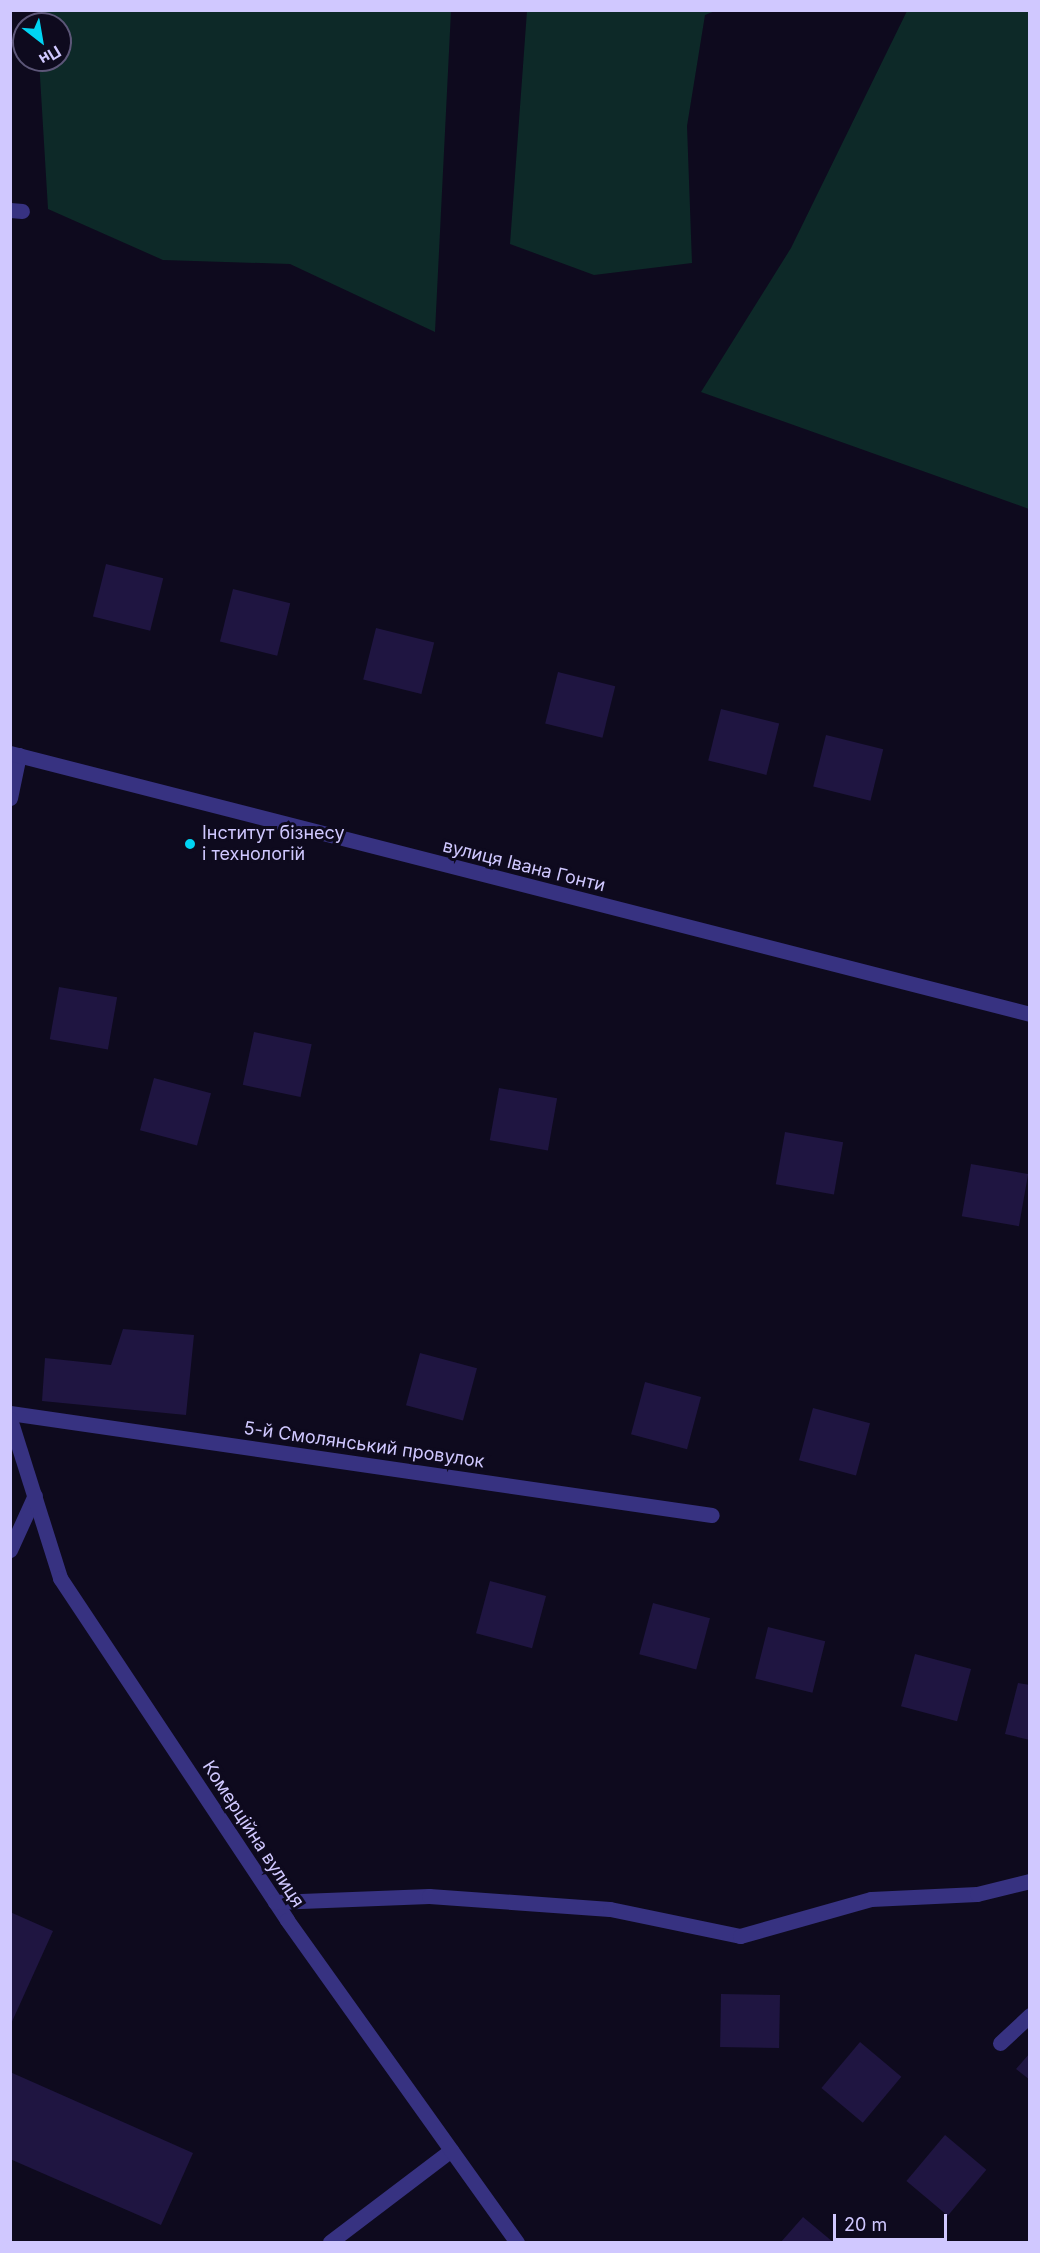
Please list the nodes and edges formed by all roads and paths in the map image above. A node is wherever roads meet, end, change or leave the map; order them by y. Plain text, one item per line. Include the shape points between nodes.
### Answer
1 (15, 754) edge
2 (10, 798) edge
3 (1029, 1014) edge
4 (10, 1413) edge
5 (10, 1419) edge
6 (35, 1495) junction
7 (712, 1515) dead end
8 (10, 1550) edge
9 (1029, 1881) edge
10 (275, 1902) junction
11 (1029, 2015) edge
12 (1000, 2043) dead end
13 (451, 2150) junction
14 (330, 2242) edge
15 (517, 2242) edge

1 - 2 street
1 - 3 street, вулиця Івана Гонти
4 - 7 street, 5-й Смолянський провулок
5 - 6 street, Комерційна вулиця
6 - 8 street
6 - 10 street, Комерційна вулиця via 60,1578
9 - 10 street via 977,1894 871,1899 740,1935 610,1909 429,1896
10 - 13 street, Комерційна вулиця
11 - 12 street
13 - 14 street
13 - 15 street, Комерційна вулиця

